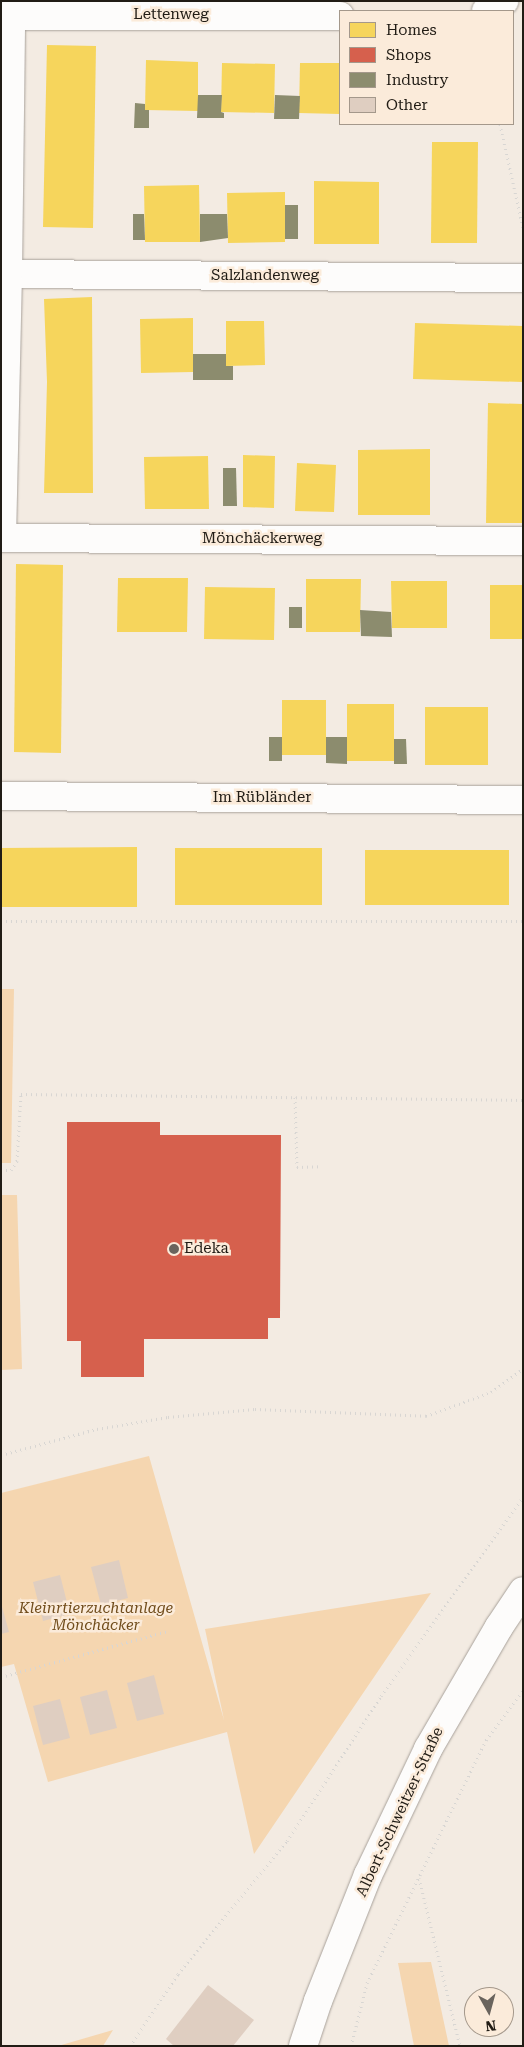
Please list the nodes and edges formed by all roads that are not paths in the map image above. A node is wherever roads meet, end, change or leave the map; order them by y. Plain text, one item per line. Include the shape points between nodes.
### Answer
1 (504, 1) edge
2 (518, 1) edge
3 (523, 5) edge
4 (488, 10) edge
5 (6, 15) edge
6 (339, 16) edge
7 (8, 274) junction
8 (523, 278) edge
9 (2, 538) edge
10 (523, 541) edge
11 (1, 796) edge
12 (523, 800) edge
13 (523, 1592) edge
14 (303, 2046) edge

1 - 4 street
2 - 3 street
5 - 6 street, Lettenweg
5 - 7 street
7 - 8 street, Salzlandenweg
7 - 9 street
9 - 10 street, Mönchäckerweg
11 - 12 street, Im Rübländer
13 - 14 street, Albert-Schweitzer-Straße via 498,1627 428,1749 368,1875

